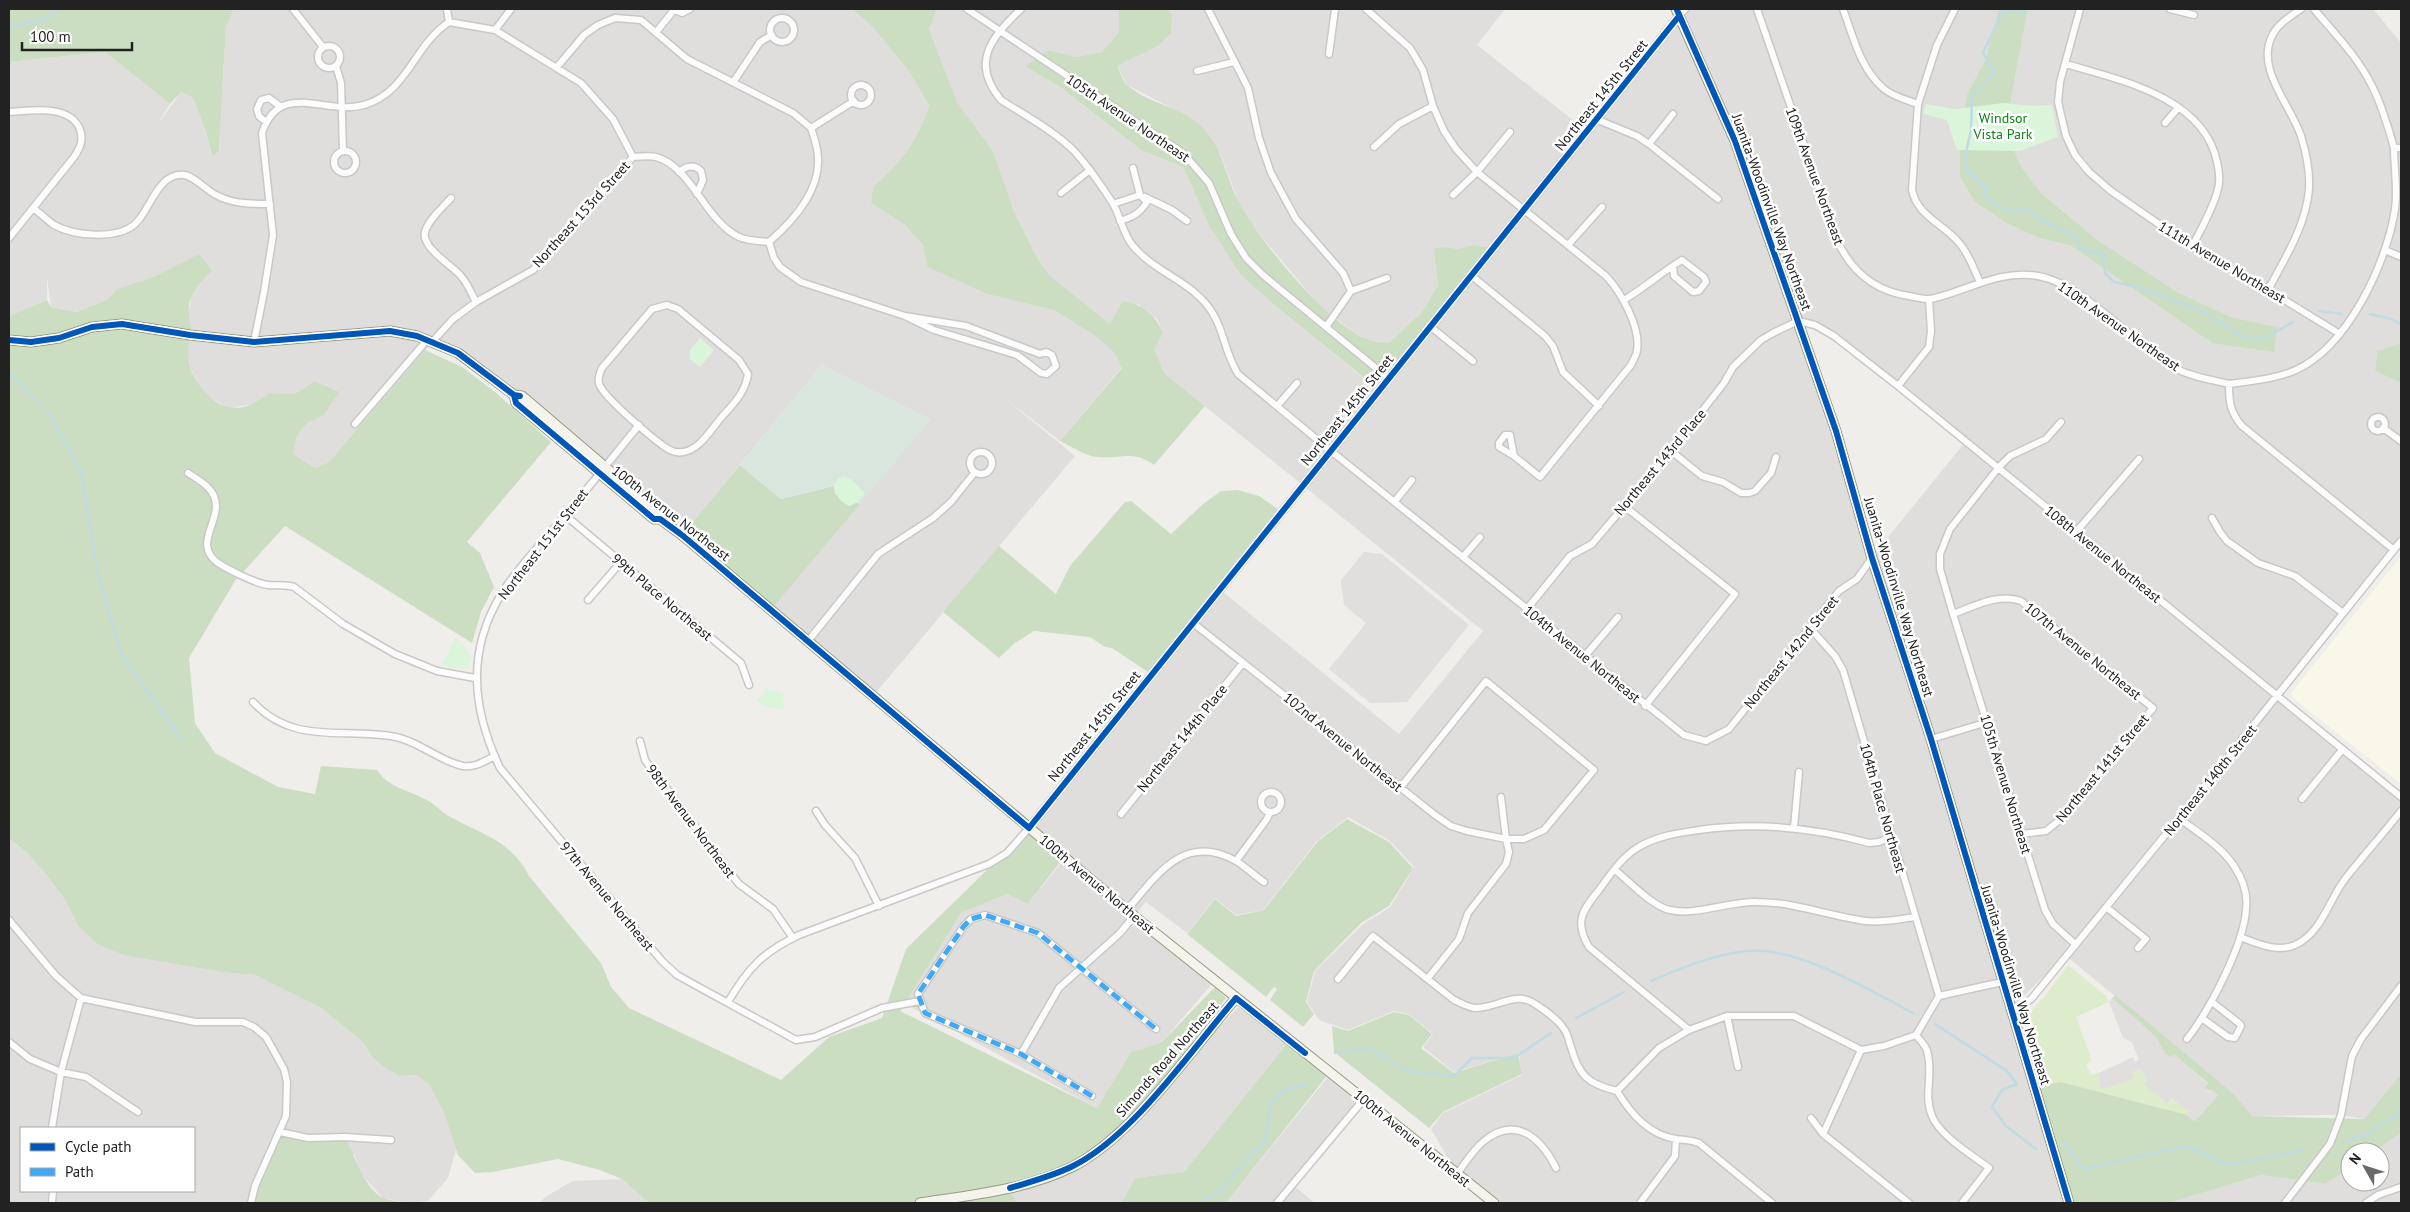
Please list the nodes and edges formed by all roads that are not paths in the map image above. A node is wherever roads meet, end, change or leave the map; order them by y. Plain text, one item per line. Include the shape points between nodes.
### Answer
1 (293, 9) edge
2 (447, 9) edge
3 (511, 9) edge
4 (690, 9) edge
5 (967, 9) edge
6 (1020, 9) edge
7 (1208, 9) edge
8 (1335, 9) edge
9 (1366, 9) edge
10 (1686, 9) edge
11 (1757, 9) edge
12 (1843, 9) edge
13 (1955, 9) edge
14 (2080, 9) edge
15 (2170, 9) edge
16 (2301, 9) edge
17 (2314, 9) edge
18 (674, 10) edge
19 (1678, 13) edge
20 (2194, 15) dead end
21 (449, 22) junction
22 (495, 30) junction
23 (657, 31) junction
24 (998, 31) junction
25 (772, 35) dead end
26 (323, 47) junction
27 (1329, 54) dead end
28 (1234, 62) junction
29 (2066, 64) junction
30 (336, 66) junction
31 (557, 67) junction
32 (1197, 71) dead end
33 (734, 81) junction
34 (854, 102) dead end
35 (1918, 104) junction
36 (1433, 106) junction
37 (281, 107) junction
38 (343, 108) junction
39 (2178, 108) junction
40 (9, 112) edge
41 (1673, 114) dead end
42 (1598, 120) junction
43 (266, 122) junction
44 (2166, 123) dead end
45 (811, 128) junction
46 (1510, 132) dead end
47 (1649, 144) junction
48 (1374, 147) dead end
49 (2394, 148) junction
50 (2401, 148) edge
51 (343, 151) dead end
52 (633, 156) junction
53 (1133, 168) dead end
54 (1090, 170) junction
55 (679, 172) junction
56 (1477, 172) junction
57 (1061, 193) dead end
58 (697, 194) junction
59 (1453, 195) dead end
60 (1142, 196) junction
61 (451, 198) dead end
62 (1718, 199) dead end
63 (270, 204) junction
64 (1113, 204) junction
65 (1602, 207) dead end
66 (33, 208) junction
67 (1524, 211) junction
68 (1187, 220) dead end
69 (1120, 221) junction
70 (9, 238) edge
71 (769, 242) junction
72 (1568, 245) junction
73 (2192, 248) junction
74 (2385, 250) junction
75 (2399, 256) dead end
76 (1673, 266) junction
77 (1472, 276) junction
78 (1387, 278) dead end
79 (1980, 282) junction
80 (2268, 290) junction
81 (1351, 291) junction
82 (1624, 300) junction
83 (1930, 300) junction
84 (476, 302) junction
85 (905, 316) junction
86 (1798, 321) junction
87 (1326, 327) junction
88 (1430, 327) junction
89 (2340, 334) junction
90 (9, 340) edge
91 (430, 340) junction
92 (254, 342) junction
93 (1474, 361) dead end
94 (1388, 378) junction
95 (1297, 383) dead end
96 (2229, 384) junction
97 (1898, 386) junction
98 (1277, 406) junction
99 (1599, 406) junction
100 (2061, 422) dead end
101 (355, 424) dead end
102 (639, 425) junction
103 (2384, 428) dead end
104 (2401, 441) edge
105 (1331, 451) junction
106 (1671, 451) junction
107 (1514, 456) dead end
108 (1776, 457) dead end
109 (2139, 460) dead end
110 (1999, 467) junction
111 (603, 469) junction
112 (975, 472) dead end
113 (188, 473) dead end
114 (1412, 480) dead end
115 (1395, 501) junction
116 (1624, 506) junction
117 (565, 515) junction
118 (2212, 518) dead end
119 (2076, 532) junction
120 (1480, 537) dead end
121 (2401, 541) edge
122 (2394, 550) junction
123 (1463, 557) junction
124 (1872, 558) junction
125 (621, 562) junction
126 (588, 600) dead end
127 (1527, 609) junction
128 (2343, 613) junction
129 (1953, 614) junction
130 (1618, 617) dead end
131 (1193, 623) junction
132 (1810, 628) junction
133 (808, 641) junction
134 (1586, 656) junction
135 (1243, 663) junction
136 (475, 678) junction
137 (750, 685) dead end
138 (2277, 696) junction
139 (253, 702) dead end
140 (1645, 706) junction
141 (2153, 708) joint
142 (1988, 722) junction
143 (1931, 739) junction
144 (640, 741) dead end
145 (1706, 741) joint
146 (2342, 750) junction
147 (494, 756) junction
148 (1800, 772) dead end
149 (1400, 788) junction
150 (1501, 797) dead end
151 (2401, 797) edge
152 (2302, 799) dead end
153 (816, 811) dead end
154 (2401, 811) edge
155 (1270, 812) dead end
156 (1121, 814) dead end
157 (2180, 818) junction
158 (1794, 827) junction
159 (1028, 828) junction
160 (2022, 834) junction
161 (1892, 837) junction
162 (1506, 839) junction
163 (1236, 861) junction
164 (1615, 870) junction
165 (1264, 882) dead end
166 (878, 906) junction
167 (2106, 907) junction
168 (1130, 913) junction
169 (1915, 917) junction
170 (9, 920) edge
171 (2240, 937) junction
172 (793, 938) junction
173 (2075, 944) junction
174 (2138, 948) dead end
175 (1080, 968) junction
176 (1428, 978) junction
177 (1338, 979) dead end
178 (2002, 982) junction
179 (2401, 986) edge
180 (1939, 996) junction
181 (81, 998) junction
182 (1236, 998) junction
183 (920, 1001) junction
184 (728, 1002) junction
185 (2212, 1002) junction
186 (2010, 1010) junction
187 (1726, 1016) junction
188 (2203, 1019) junction
189 (1156, 1028) dead end
190 (1689, 1030) junction
191 (1916, 1036) junction
192 (2187, 1039) dead end
193 (9, 1042) edge
194 (1861, 1050) junction
195 (1021, 1054) junction
196 (1738, 1067) dead end
197 (60, 1072) junction
198 (1617, 1091) junction
199 (1092, 1096) dead end
200 (1364, 1099) junction
201 (138, 1112) dead end
202 (1811, 1118) dead end
203 (52, 1127) edge
204 (280, 1132) junction
205 (1823, 1134) junction
206 (1676, 1139) junction
207 (391, 1140) dead end
208 (1556, 1168) dead end
209 (1457, 1174) junction
210 (2401, 1188) edge
211 (251, 1203) edge
212 (920, 1203) edge
213 (1277, 1203) edge
214 (1494, 1203) edge
215 (1640, 1203) edge
216 (1772, 1203) edge
217 (1909, 1203) edge
218 (1962, 1203) edge
219 (2069, 1203) edge
220 (2285, 1203) edge
221 (2366, 1203) edge

1 - 26 street
2 - 21 street
3 - 22 street
4 - 18 street via 682,13
5 - 24 street, 105th Avenue Northeast
6 - 24 street
7 - 28 street
8 - 27 street
9 - 36 street via 1410,48 1423,70
10 - 19 street, Northeast 145th Street
11 - 83 street, 109th Avenue Northeast via 1843,253 1874,285 1893,294
12 - 35 street via 1859,55 1874,78 1883,88
13 - 35 street via 1937,45
14 - 29 street
15 - 20 street
16 - 80 street via 2273,34 2268,49 2269,66 2301,136 2309,190 2299,234
17 - 49 street via 2359,64 2372,86
18 - 23 street
19 - 42 street, Northeast 145th Street
19 - 86 main road, Juanita-Woodinville Way Northeast via 1735,141
21 - 22 street
21 - 38 street via 426,42 399,83 389,92 372,102
22 - 31 street
23 - 31 street via 641,20 614,18 584,35
23 - 33 street via 687,59
24 - 54 street, 104th Avenue Northeast via 986,58 986,73 992,88 1001,100 1075,152
24 - 87 street, 105th Avenue Northeast via 1183,153 1209,182 1231,234 1246,258
25 - 33 street via 760,42
26 - 30 street via 330,45 337,49 340,56
26 - 30 street via 317,56 319,63 328,68
28 - 32 street
28 - 81 street via 1248,88 1271,173 1296,219 1343,272
29 - 39 street via 2127,82
29 - 73 street, 111th Avenue Northeast via 2058,102 2060,117 2075,155 2111,191
30 - 38 street
31 - 52 street via 597,98 613,119
33 - 45 street via 793,113
34 - 45 street
35 - 79 street via 1914,200 1921,211 1962,246
36 - 48 street via 1399,124
36 - 56 street via 1456,149
37 - 38 street via 300,101
37 - 43 street
37 - 43 street via 269,98 261,100 258,113
38 - 51 street
39 - 44 street
39 - 73 street via 2196,122 2215,150 2219,169 2219,187
40 - 66 street via 54,111 76,122 82,134 79,150
41 - 47 street
42 - 47 street
42 - 67 street, Northeast 145th Street
43 - 63 street via 262,133
45 - 71 street via 818,157 816,177 794,218
46 - 56 street
47 - 62 street
49 - 50 street
49 - 74 street via 2396,208
52 - 55 street via 656,156
52 - 84 street, Northeast 153rd Street via 533,270
53 - 60 street
54 - 57 street
54 - 64 street, 104th Avenue Northeast
55 - 58 street
55 - 58 street via 694,166 701,171 703,180
56 - 59 street
56 - 67 street
58 - 71 street via 724,226 737,236
60 - 64 street
60 - 68 street
60 - 69 street via 1147,202 1142,210
61 - 84 street via 430,223 425,240 461,276
63 - 66 street via 229,201 185,175 172,177 162,186 136,224 109,235 61,228
63 - 92 street via 273,235
64 - 69 street, 104th Avenue Northeast
65 - 72 street
66 - 70 street
67 - 72 street
67 - 77 street, Northeast 145th Street
69 - 98 street, 104th Avenue Northeast via 1125,235 1146,260 1196,293 1207,305 1224,335 1230,361 1238,374
71 - 85 street via 780,267 801,282
72 - 82 street via 1606,276
73 - 80 street, 111th Avenue Northeast
74 - 75 street
74 - 89 street via 2361,302
76 - 76 street via 1674,276 1693,292 1699,291 1706,282 1704,276 1682,260
76 - 82 street
77 - 88 street, Northeast 145th Street
77 - 99 street via 1545,336 1553,346 1563,372
78 - 81 street
79 - 83 street, 109th Avenue Northeast
79 - 96 street, 110th Avenue Northeast via 2017,274 2051,278 2070,288 2168,365 2189,375
80 - 89 street, 111th Avenue Northeast
81 - 87 street
82 - 99 street via 1636,334 1637,352 1631,365
83 - 97 street via 1928,348
84 - 91 street, Northeast 153rd Street
85 - 85 street via 934,330 1018,355 1041,373 1047,374 1056,366 1052,355 1046,352 1040,354 966,326
86 - 97 street, 108th Avenue Northeast via 1815,325 1834,336
86 - 106 street, Northeast 143rd Place via 1761,340 1734,367
86 - 124 main road, Juanita-Woodinville Way Northeast via 1836,431
87 - 94 street, 105th Avenue Northeast
88 - 93 street
88 - 94 street, Northeast 145th Street
89 - 96 street via 2296,370 2261,380
90 - 92 main road, 100th Avenue Northeast via 31,342 59,338 92,327 122,324
91 - 92 main road, 100th Avenue Northeast via 390,331
91 - 101 street, Northeast 153rd Street
91 - 111 main road, 100th Avenue Northeast via 475,364 514,395 522,396
94 - 105 street, Northeast 145th Street
95 - 98 street
96 - 122 street via 2229,406 2242,426
97 - 110 street, 108th Avenue Northeast
98 - 105 street, 104th Avenue Northeast
99 - 107 street via 1540,477
100 - 110 street via 2046,439 2010,456
102 - 102 street via 605,395 598,378 602,368 647,314 652,309 667,305 678,309 739,360 748,374 744,391 697,446 675,452
102 - 111 street, Northeast 151st Street
103 - 104 street
105 - 115 street, 104th Avenue Northeast
105 - 131 street, Northeast 145th Street
106 - 108 street via 1702,476 1749,494 1771,472
106 - 116 street, Northeast 143rd Place
109 - 119 street
110 - 119 street, 108th Avenue Northeast
110 - 129 street via 1943,542 1940,569
111 - 117 street, Northeast 151st Street
111 - 133 main road, 100th Avenue Northeast via 654,519 660,519
112 - 133 street via 934,518 878,554
113 - 136 street via 201,481 213,495 214,512 206,546 220,565 266,585 294,587 343,624 417,664
114 - 115 street
115 - 123 street, 104th Avenue Northeast
116 - 127 street, Northeast 143rd Place via 1592,544 1570,556
116 - 140 street via 1735,594
117 - 125 street, 99th Place Northeast
117 - 136 street, Northeast 151st Street via 502,593 484,633
118 - 128 street via 2227,541 2258,564 2296,576
119 - 138 street, 108th Avenue Northeast
120 - 123 street
121 - 122 street, Northeast 140th Street
122 - 128 street, Northeast 140th Street
123 - 127 street, 104th Avenue Northeast
124 - 132 street, Northeast 142nd Street
124 - 143 main road, Juanita-Woodinville Way Northeast
125 - 126 street
125 - 137 street, 99th Place Northeast via 741,663
127 - 134 street, 104th Avenue Northeast
128 - 138 street, Northeast 140th Street
129 - 141 street, 107th Avenue Northeast via 1995,599 2010,597 2021,601
129 - 142 street, 105th Avenue Northeast
130 - 134 street
131 - 135 street, 102nd Avenue Northeast
131 - 159 street, Northeast 145th Street
132 - 145 street, Northeast 142nd Street via 1730,729
132 - 161 street, 104th Place Northeast via 1843,670
133 - 159 main road, 100th Avenue Northeast
134 - 140 street, 104th Avenue Northeast
135 - 149 street, 102nd Avenue Northeast
135 - 156 street, Northeast 144th Place
136 - 147 street, 97th Avenue Northeast via 480,710
138 - 146 street, 108th Avenue Northeast
138 - 157 street, Northeast 140th Street
139 - 147 street via 266,716 289,727 396,737 463,766 480,764
140 - 145 street, 104th Avenue Northeast via 1684,735
141 - 160 street, Northeast 141st Street via 2067,814 2046,831
142 - 143 street
142 - 160 street, 105th Avenue Northeast
143 - 178 main road, Juanita-Woodinville Way Northeast
144 - 172 street, 98th Avenue Northeast via 644,760 731,874 739,884 773,908
146 - 151 street, 108th Avenue Northeast
146 - 152 street
147 - 184 street, 97th Avenue Northeast via 515,787 662,961 677,975
148 - 158 street
149 - 162 street, 102nd Avenue Northeast via 1451,826
149 - 162 street, 102nd Avenue Northeast via 1486,681 1594,770 1544,830 1524,839
150 - 162 street
153 - 166 street via 855,858
154 - 171 street via 2345,879 2318,924 2302,941 2294,946 2275,949
155 - 163 street
157 - 167 street, Northeast 140th Street
157 - 171 street via 2224,855 2240,876 2246,894 2246,909
158 - 161 street via 1869,843
158 - 164 street via 1728,826 1671,834 1639,847 1627,855
159 - 166 street, Northeast 145th Street via 1008,853 994,862
159 - 168 main road, 100th Avenue Northeast
160 - 173 street, 105th Avenue Northeast via 2045,910 2053,924
161 - 169 street, 104th Place Northeast
162 - 176 street via 1509,852 1506,864 1468,913 1459,938
163 - 165 street
163 - 168 street via 1198,852 1175,858 1164,867
164 - 169 street via 1668,910 1682,912 1756,902 1790,904 1865,921
164 - 190 street via 1584,907 1580,928 1589,947
166 - 172 street, Northeast 145th Street
167 - 173 street, Northeast 140th Street
167 - 174 street via 2146,940
168 - 175 street via 1120,933
168 - 182 main road, 100th Avenue Northeast
169 - 180 street, 104th Place Northeast
170 - 181 street via 56,976
171 - 185 street
172 - 184 street, Northeast 145th Street via 772,949 750,968
173 - 186 street, Northeast 140th Street via 2032,998 2021,1007
175 - 183 street via 1038,934 985,914 977,915 964,926 918,994
175 - 189 street
175 - 195 street via 1059,988
176 - 177 street via 1373,936
176 - 198 street via 1466,1006 1478,1008 1518,999 1530,1001 1566,1030 1580,1071 1599,1087
178 - 180 street
178 - 186 main road, Juanita-Woodinville Way Northeast
179 - 220 street via 2352,1056 2341,1114 2330,1144
180 - 191 street
181 - 197 street
181 - 204 street via 195,1022 243,1022 254,1027 266,1037 284,1069 286,1116
182 - 200 main road, 100th Avenue Northeast
182 - 212 main road, Simonds Road Northeast via 1136,1117 1073,1166 1010,1188
183 - 184 street, 97th Avenue Northeast via 882,1008 816,1037 796,1040
183 - 195 street via 924,1013
185 - 188 street
185 - 188 street via 2240,1024 2238,1035 2228,1037
186 - 219 main road, Juanita-Woodinville Way Northeast
187 - 190 street
187 - 194 street via 1794,1016
187 - 196 street
188 - 192 street
190 - 198 street via 1659,1048
191 - 194 street
191 - 218 street via 1927,1050 1927,1104 1932,1118 1940,1129 1989,1168
193 - 197 street via 30,1059
194 - 205 street
195 - 199 street
197 - 201 street via 86,1077
197 - 203 street
198 - 206 street via 1630,1112 1645,1125 1658,1134
200 - 209 main road, 100th Avenue Northeast
200 - 213 street
202 - 205 street
204 - 207 street via 308,1138
204 - 211 street
205 - 217 street
206 - 215 street via 1674,1156
206 - 216 street via 1699,1143
208 - 209 street via 1546,1148 1515,1129 1505,1130 1483,1142
209 - 214 main road, 100th Avenue Northeast
210 - 221 street via 2378,1195

